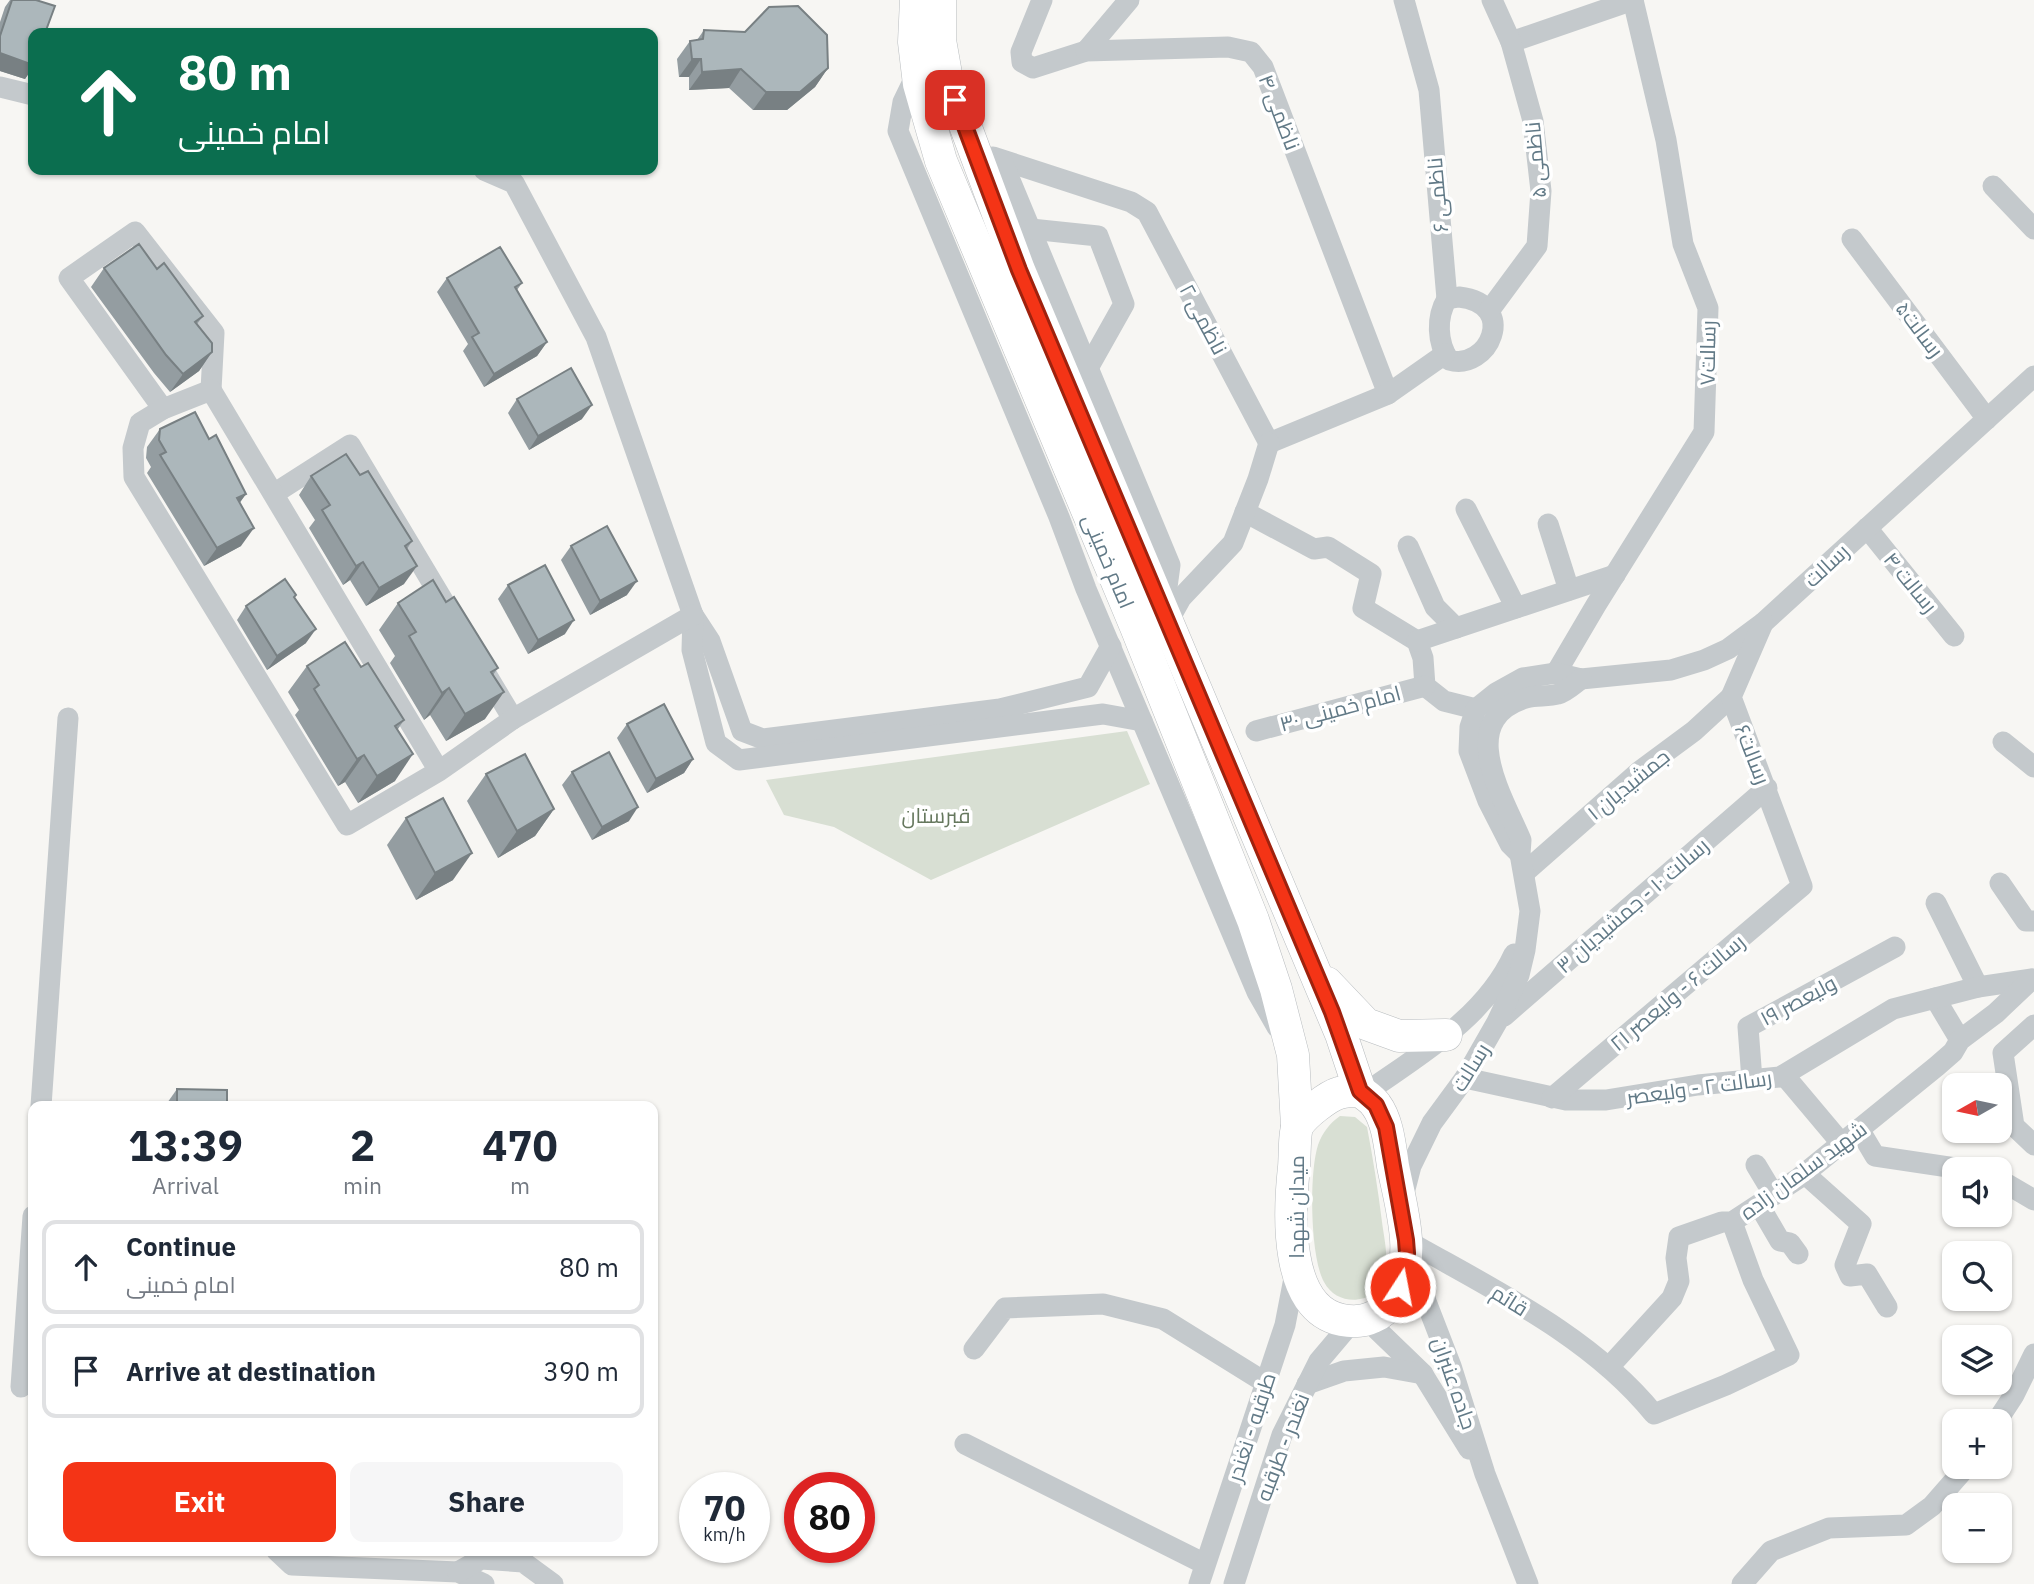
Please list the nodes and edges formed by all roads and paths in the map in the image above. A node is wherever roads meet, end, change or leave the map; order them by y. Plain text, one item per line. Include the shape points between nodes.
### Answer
1 (916, 0) edge
2 (940, 0) edge
3 (1042, 0) edge
4 (1129, 0) edge
5 (1404, 0) edge
6 (1492, 0) edge
7 (1633, 0) edge
8 (1511, 41) junction
9 (1086, 51) junction
10 (0, 87) edge
11 (28, 94) edge
12 (972, 148) junction
13 (1002, 161) junction
14 (496, 175) edge
15 (1993, 186) dead end
16 (1031, 229) junction
17 (2034, 229) edge
18 (1852, 239) dead end
19 (1447, 299) junction
20 (1489, 311) junction
21 (1445, 354) junction
22 (1088, 368) junction
23 (2034, 376) edge
24 (211, 390) junction
25 (1388, 394) junction
26 (163, 409) junction
27 (1987, 419) junction
28 (1269, 443) junction
29 (275, 493) junction
30 (1466, 509) dead end
31 (1072, 511) junction
32 (1245, 512) junction
33 (1548, 524) dead end
34 (1867, 528) junction
35 (1408, 546) dead end
36 (1615, 575) junction
37 (1569, 590) junction
38 (1517, 608) junction
39 (693, 615) junction
40 (1165, 619) junction
41 (1763, 623) junction
42 (457, 624) edge
43 (1456, 628) junction
44 (1954, 636) dead end
45 (1417, 641) junction
46 (1111, 646) junction
47 (478, 659) edge
48 (1556, 673) junction
49 (1581, 679) junction
50 (1425, 686) junction
51 (1088, 687) junction
52 (1731, 697) junction
53 (1476, 709) junction
54 (1103, 714) junction
55 (68, 718) dead end
56 (513, 719) junction
57 (1142, 721) junction
58 (1255, 731) dead end
59 (742, 732) junction
60 (2003, 742) dead end
61 (729, 752) junction
62 (2034, 767) edge
63 (439, 771) junction
64 (1767, 788) junction
65 (1523, 863) junction
66 (2000, 883) dead end
67 (1802, 886) joint
68 (1936, 903) dead end
69 (2034, 921) edge
70 (1527, 924) junction
71 (1895, 947) dead end
72 (1314, 969) junction
73 (2033, 978) edge
74 (1978, 987) junction
75 (1935, 998) junction
76 (1497, 1022) junction
77 (2034, 1025) edge
78 (1446, 1035) junction
79 (1960, 1040) junction
80 (1293, 1055) junction
81 (1784, 1075) junction
82 (1465, 1078) junction
83 (1752, 1080) junction
84 (1362, 1093) junction
85 (1552, 1098) junction
86 (41, 1101) edge
87 (1297, 1126) junction
88 (1859, 1129) junction
89 (1842, 1144) junction
90 (2034, 1145) edge
91 (1756, 1165) dead end
92 (1942, 1166) edge
93 (1805, 1174) junction
94 (2012, 1187) edge
95 (1766, 1200) junction
96 (2034, 1200) edge
97 (1401, 1206) junction
98 (1732, 1222) junction
99 (1407, 1247) junction
100 (1798, 1254) dead end
101 (1296, 1268) junction
102 (28, 1273) edge
103 (1887, 1307) dead end
104 (1360, 1321) junction
105 (974, 1349) dead end
106 (2034, 1354) edge
107 (1609, 1367) junction
108 (1423, 1374) junction
109 (1266, 1383) junction
110 (1307, 1384) junction
111 (18, 1387) edge
112 (2005, 1409) edge
113 (965, 1444) dead end
114 (1485, 1474) junction
115 (1956, 1479) edge
116 (282, 1556) edge
117 (366, 1558) edge
118 (459, 1561) edge
119 (1202, 1574) edge
120 (484, 1584) edge
121 (553, 1584) edge
122 (1234, 1584) edge
123 (1528, 1584) edge
124 (1742, 1584) edge

1 - 31 highway, امام خمینی via 919,84 941,162
2 - 12 highway, امام خمینی via 946,75
3 - 9 street, ناظمی ۴ via 1021,52 1022,62 1033,68
4 - 9 street
5 - 19 street, ناظمی ۶ via 1429,90
6 - 8 street, ناظمی ۵
7 - 8 street
7 - 36 street, رسالت۷ via 1666,140 1683,244 1708,308 1707,373 1704,432
8 - 20 street, ناظمی ۵ via 1533,121 1541,191 1537,246
9 - 25 street, ناظمی ۴ via 1228,47 1251,52 1263,67
10 - 11 street
12 - 13 street
12 - 40 highway, امام خمینی
13 - 16 street
13 - 28 street, ناظمی ۲ via 1131,202 1147,212
14 - 39 street via 514,183 596,337
15 - 17 street
16 - 22 street
16 - 22 street via 1098,236 1124,304
18 - 27 street, رسالت۵
19 - 20 street via 1472,299
19 - 21 street via 1440,319
20 - 21 street via 1493,333 1480,353 1456,362
21 - 25 street
22 - 40 street via 1170,565
23 - 27 street, رسالت
24 - 26 street
24 - 26 street via 214,333 135,232 69,278
24 - 29 street
25 - 28 street
26 - 63 street via 140,423 133,448 134,477 347,825
27 - 34 street, رسالت
28 - 32 street
29 - 42 street via 350,445
29 - 63 street
30 - 38 street
31 - 46 street via 1086,589
31 - 80 highway, امام خمینی via 1136,627 1253,920
32 - 40 street via 1233,543
32 - 45 street via 1314,549 1328,547 1371,574 1363,608
33 - 37 street
34 - 41 street, رسالت
34 - 44 street, رسالت ۴
35 - 43 street via 1435,607
36 - 37 street
36 - 48 street, رسالت۷
37 - 38 street
38 - 43 street
39 - 56 street
39 - 59 street via 710,641
39 - 61 street via 692,650 716,743
40 - 72 highway, امام خمینی
41 - 49 street, رسالت via 1704,660 1671,670
41 - 52 street, رسالت۶
43 - 45 street
45 - 50 street
46 - 51 street
46 - 57 street
47 - 56 street
48 - 49 street, رسالت
48 - 53 street, رسالت via 1523,678
49 - 65 street, رسالت via 1559,694 1526,698 1503,709 1490,724 1489,763 1521,840
50 - 53 street via 1444,701
50 - 58 street, امام خمینی ۳۰
51 - 54 street via 1099,691 1104,700
51 - 59 street via 1000,709 763,739
52 - 64 street, رسالت۶
52 - 65 street, جمشیدیان ۱
53 - 65 street, رسالت via 1469,751 1488,801
54 - 57 street
54 - 61 street via 739,760
55 - 86 street
56 - 63 street
57 - 80 street via 1257,992
59 - 61 street
60 - 62 street
64 - 67 street, رسالت۶
64 - 76 street, رسالت ۱۰ - جمشیدیان ۳
65 - 70 street, رسالت via 1530,911
66 - 69 street via 2026,921
67 - 85 street, رسالت ۶ - ولیعصر ۲۱
68 - 74 street
70 - 76 street, رسالت via 1518,975
70 - 78 street, رسالت via 1504,975 1471,1015
71 - 83 street, ولیعصر ۱۹ via 1748,1027
72 - 78 highway via 1366,1024 1399,1036
72 - 84 highway, امام خمینی
73 - 74 street, رسالت ۲ - ولیعصر
73 - 79 street, شهید سلمان زاده
74 - 75 street, رسالت ۲ - ولیعصر
75 - 79 street
75 - 81 street, رسالت ۲ - ولیعصر via 1893,1009
76 - 82 street, رسالت
77 - 90 street via 2003,1053 2014,1126
78 - 84 street, رسالت
79 - 88 street, شهید سلمان زاده via 1953,1052
80 - 87 highway, امام خمینی
81 - 83 street, رسالت ۲ - ولیعصر
81 - 89 street
82 - 85 street, رسالت ۲ - ولیعصر
82 - 97 street, رسالت via 1432,1123 1411,1166
83 - 85 street, رسالت ۲ - ولیعصر via 1606,1100
84 - 87 highway, میدان شهدا via 1338,1093
84 - 97 highway via 1376,1105 1386,1127
87 - 101 highway, میدان شهدا via 1291,1195
88 - 89 street, شهید سلمان زاده
88 - 92 street via 1875,1156
89 - 93 street, شهید سلمان زاده
91 - 95 street
93 - 95 street, شهید سلمان زاده
93 - 103 street via 1861,1224 1845,1265 1850,1276 1867,1274
94 - 96 street
95 - 98 street, شهید سلمان زاده
95 - 100 street via 1780,1241 1790,1243
97 - 99 highway
98 - 107 street, شهید سلمان زاده via 1679,1237 1679,1281 1672,1298
98 - 107 street, قائم via 1753,1280 1789,1355 1654,1414
99 - 104 highway via 1400,1287 1378,1315
99 - 107 street, قائم via 1508,1298
99 - 114 street, جاده عنبران
101 - 104 highway, میدان شهدا via 1317,1308 1329,1317
101 - 109 street, طرقبه - نغندر via 1285,1325
102 - 111 street
104 - 108 street, جاده عنبران
104 - 110 street, نغندر - طرقبه via 1319,1361
105 - 109 street via 1005,1308 1103,1304 1163,1319
106 - 112 street
108 - 110 street via 1371,1368 1344,1371
108 - 114 street, جاده عنبران
109 - 119 street, طرقبه - نغندر
110 - 122 street, نغندر - طرقبه via 1282,1435
113 - 119 street
114 - 123 street, جاده عنبران
115 - 124 street via 1932,1506 1906,1525 1829,1528 1772,1551
116 - 117 street via 292,1565
117 - 118 street
118 - 120 street
118 - 121 street via 523,1562

